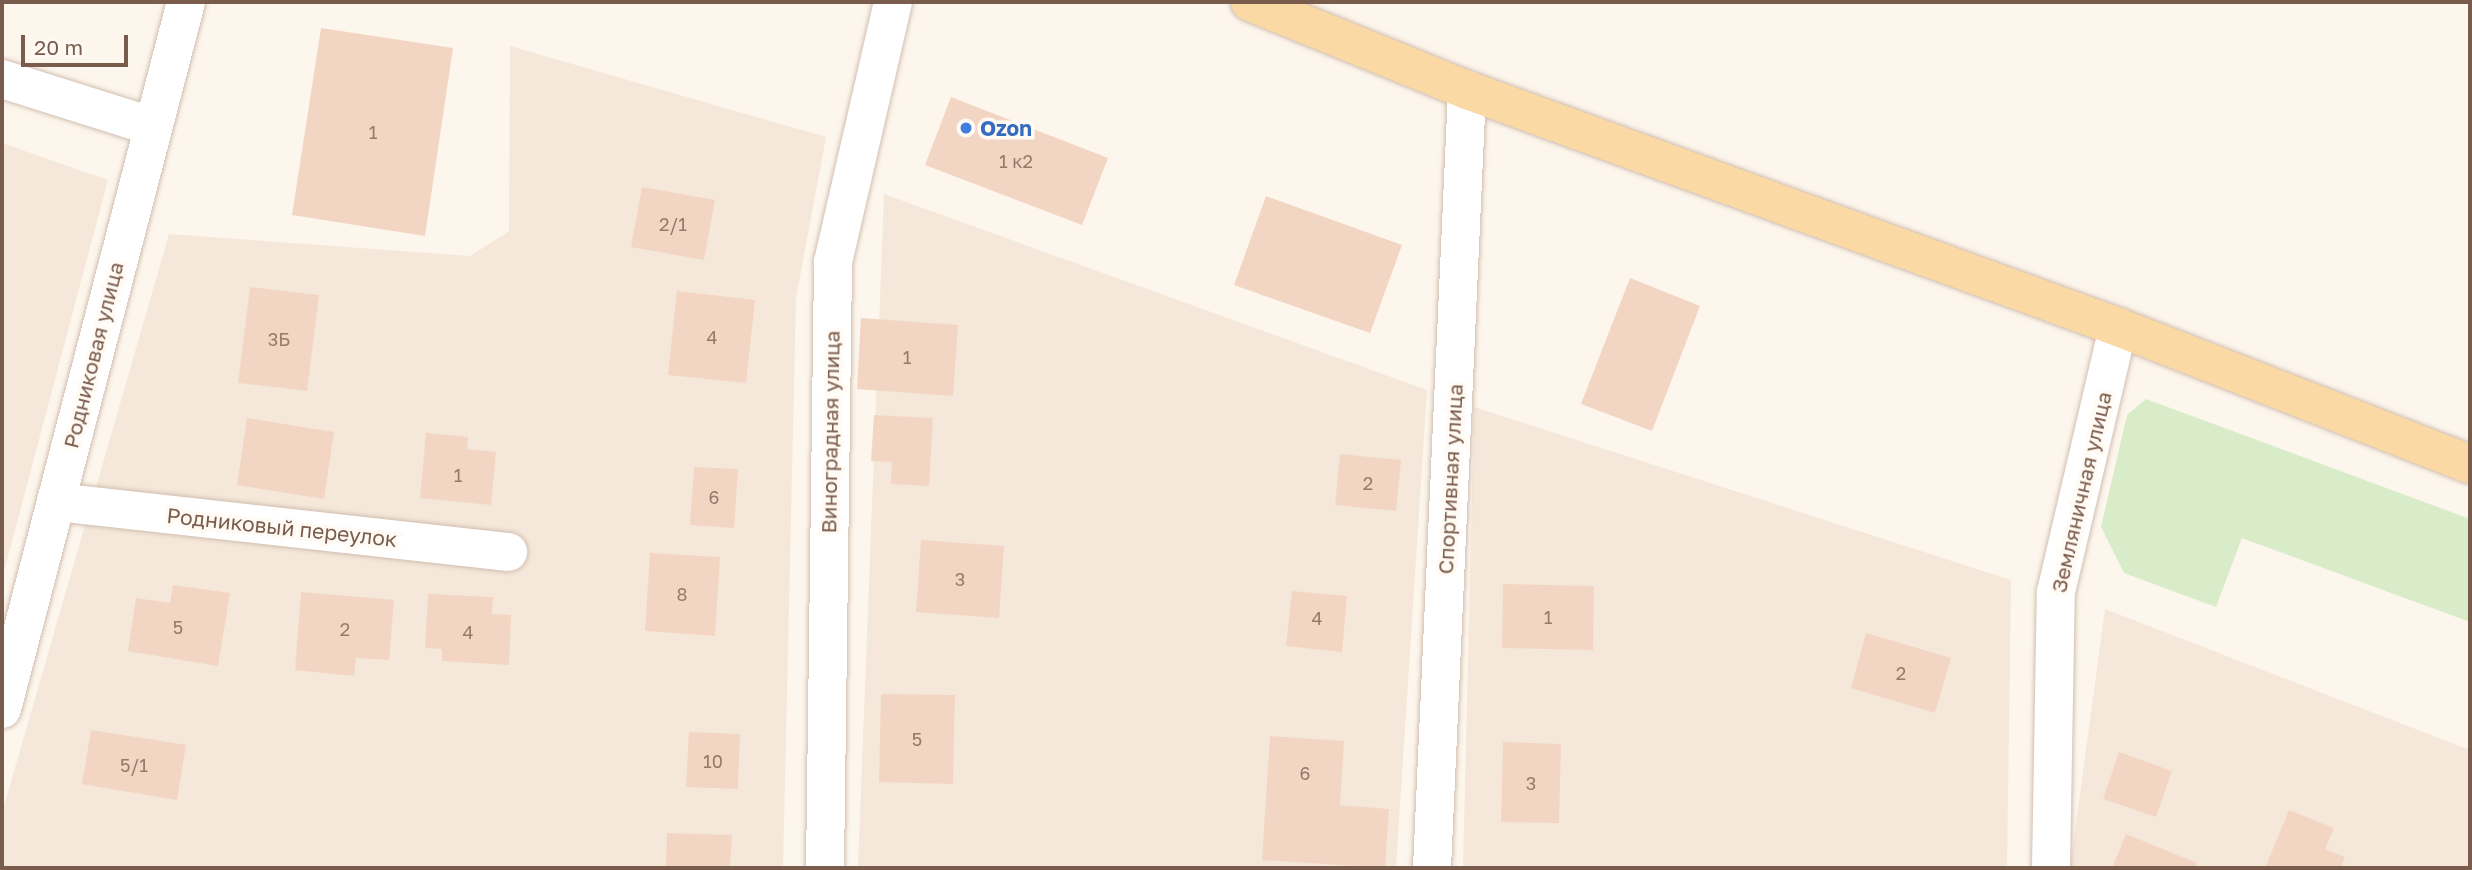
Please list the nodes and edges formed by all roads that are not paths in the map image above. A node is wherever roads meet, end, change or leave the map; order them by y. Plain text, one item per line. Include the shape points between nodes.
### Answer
1 (186, 2) edge
2 (893, 2) edge
3 (1250, 2) edge
4 (2, 79) edge
5 (1467, 90) junction
6 (151, 125) junction
7 (2119, 327) junction
8 (2470, 464) edge
9 (56, 502) junction
10 (508, 552) dead end
11 (2, 709) edge
12 (825, 868) edge
13 (1432, 868) edge
14 (2051, 868) edge

1 - 6 street, Родниковая улица
2 - 12 street, Виноградная улица via 832,262
3 - 5 main road
4 - 6 street
5 - 7 main road
5 - 13 street, Спортивная улица
6 - 9 street, Родниковая улица
7 - 8 main road
7 - 14 street, Земляничная улица via 2056,592
9 - 10 street, Родниковый переулок
9 - 11 street, Родниковая улица

